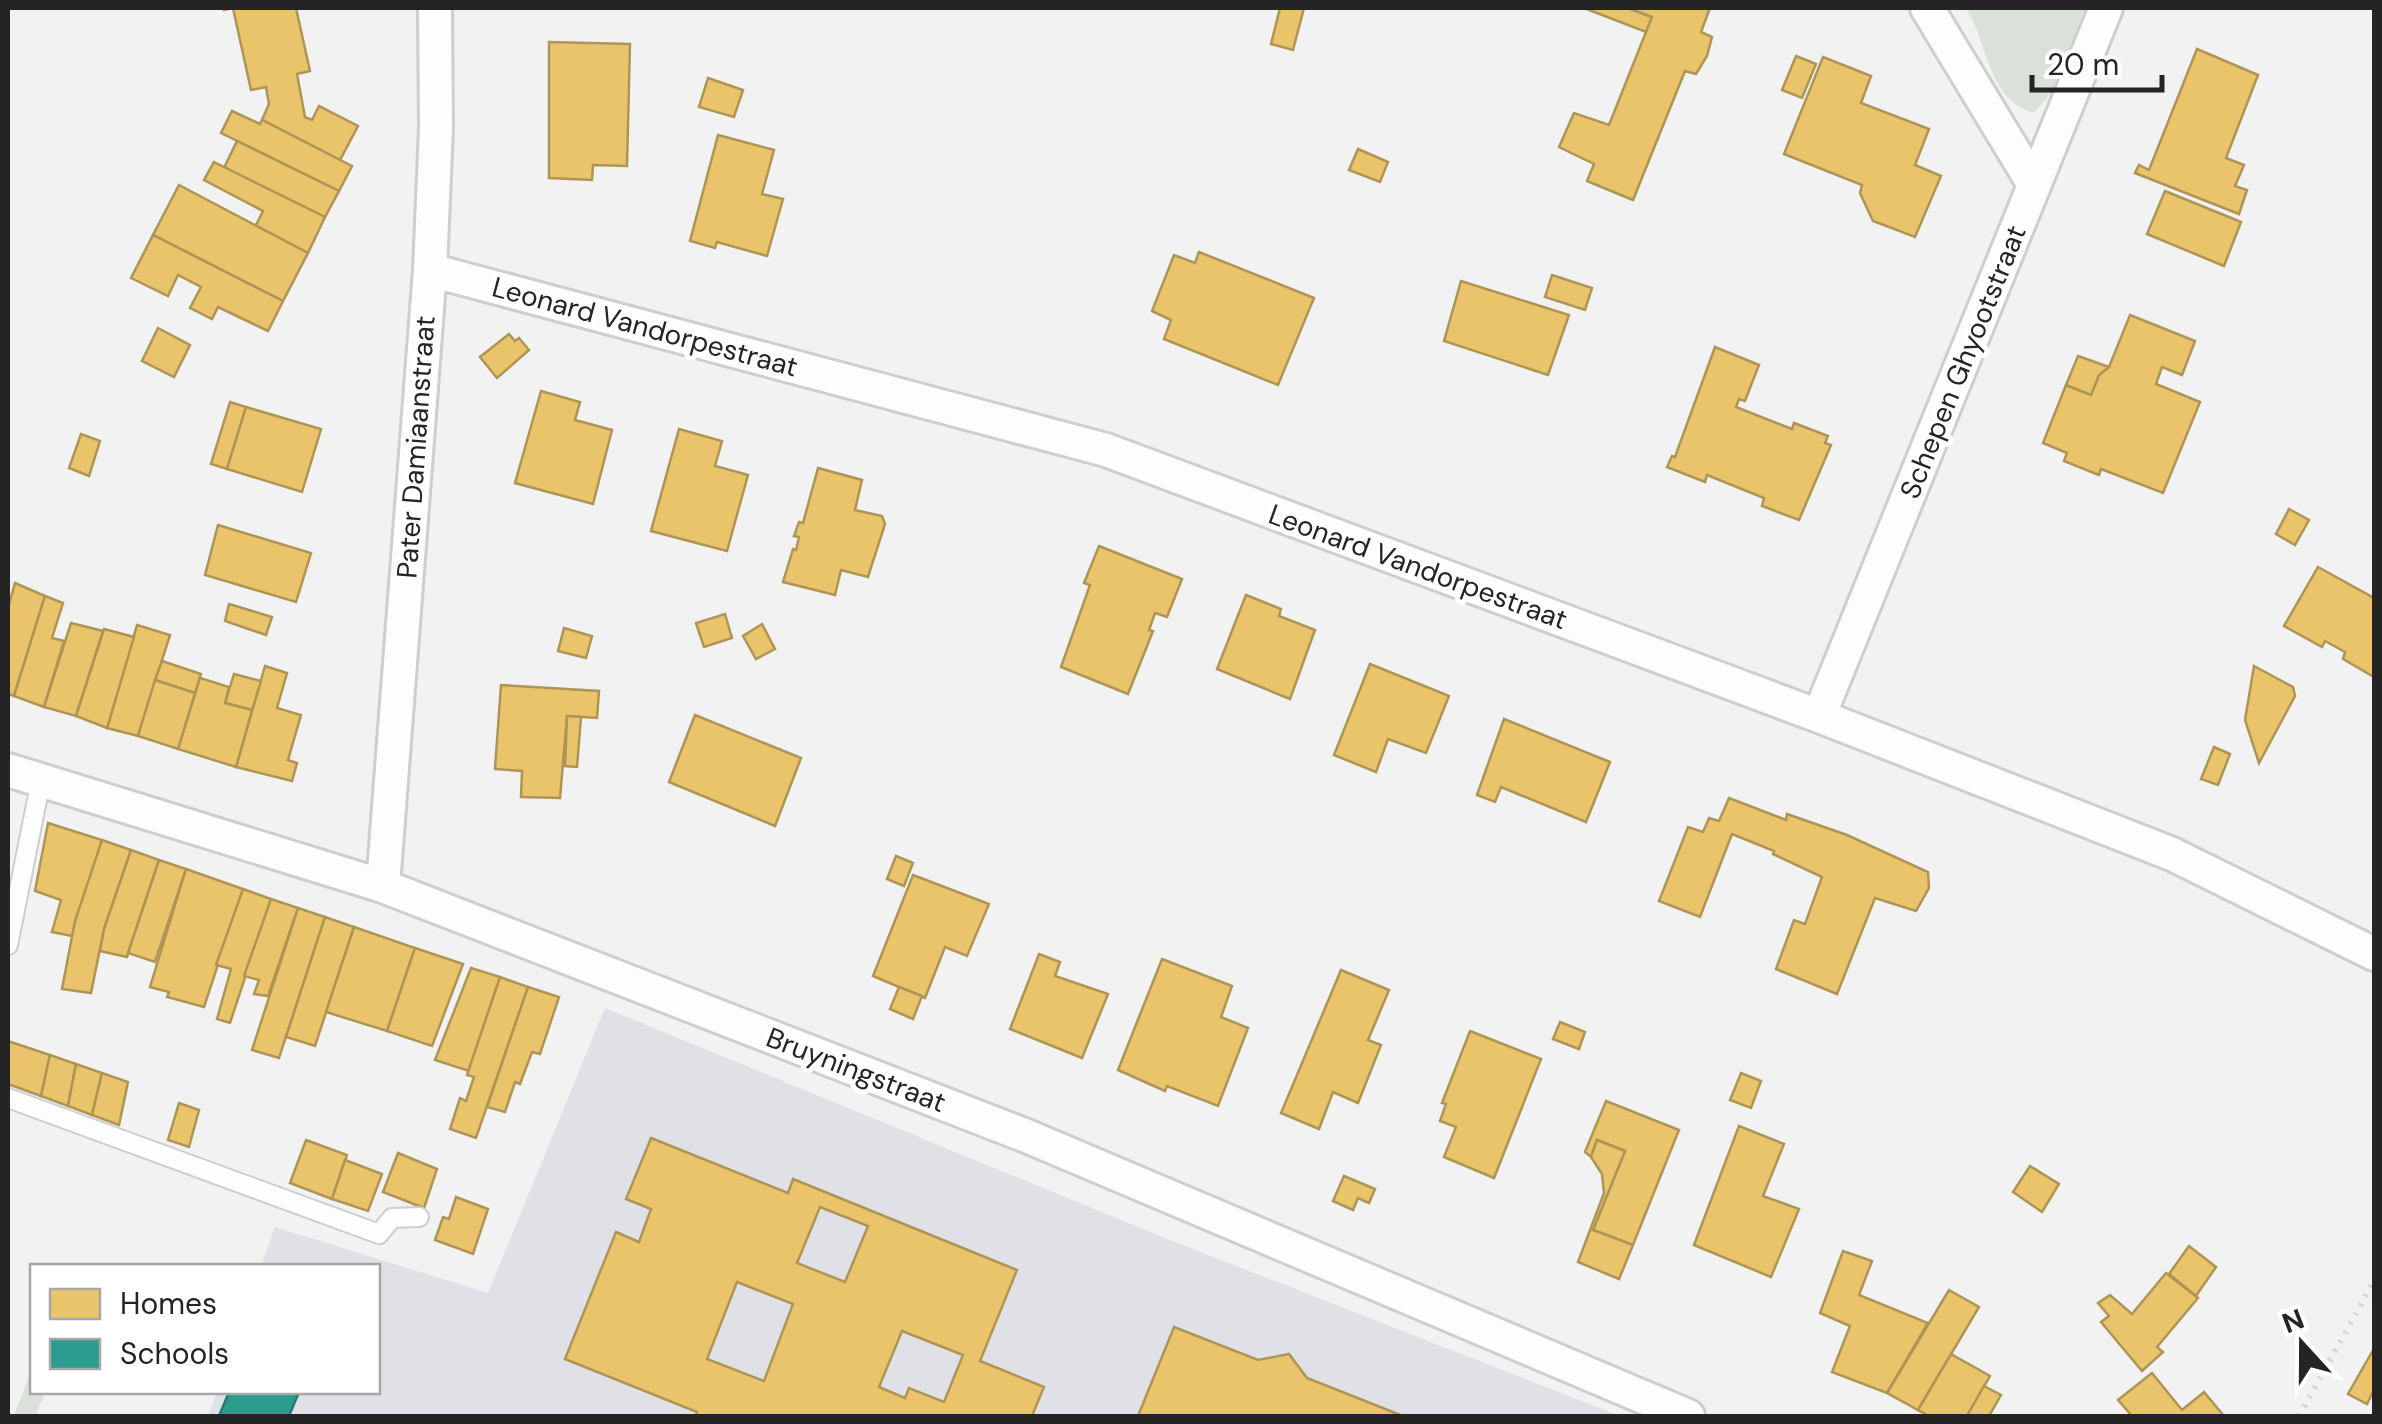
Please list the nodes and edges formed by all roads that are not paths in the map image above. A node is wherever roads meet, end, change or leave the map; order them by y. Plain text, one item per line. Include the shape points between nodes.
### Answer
1 (435, 8) edge
2 (1928, 8) edge
3 (2106, 8) edge
4 (2033, 183) junction
5 (430, 270) junction
6 (1819, 716) junction
7 (8, 770) edge
8 (40, 780) junction
9 (384, 886) junction
10 (8, 945) edge
11 (2374, 954) edge
12 (8, 1098) edge
13 (419, 1217) dead end
14 (1688, 1416) edge

1 - 5 street, Pater Damiaanstraat
2 - 4 street
3 - 4 street, Schepen Ghyootstraat
4 - 6 street, Schepen Ghyootstraat
5 - 6 street, Leonard Vandorpestraat via 1106,450
5 - 9 street, Pater Damiaanstraat
6 - 11 street, Leonard Vandorpestraat via 2172,854
7 - 8 street, Bruyningstraat
8 - 9 street, Bruyningstraat
8 - 10 lane
9 - 14 street, Bruyningstraat via 1029,1138
12 - 13 lane via 378,1234 392,1218

